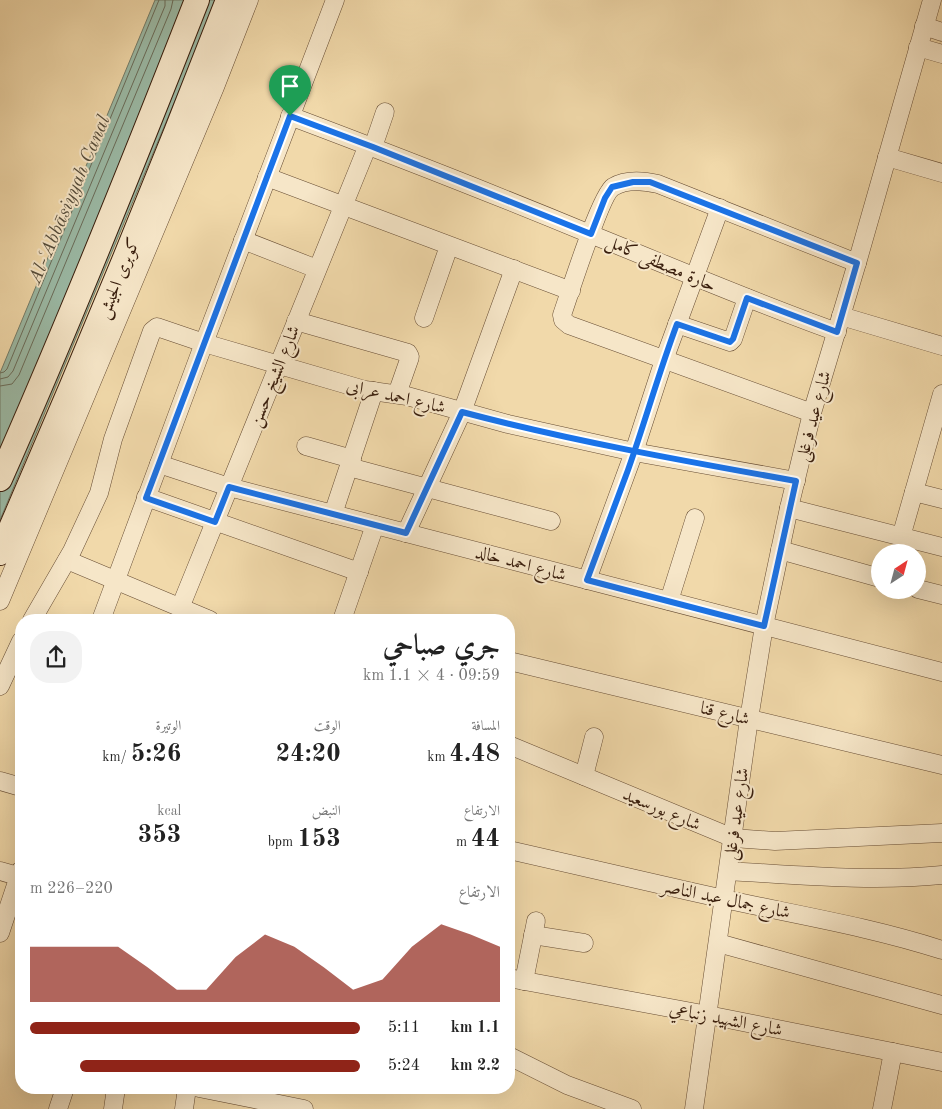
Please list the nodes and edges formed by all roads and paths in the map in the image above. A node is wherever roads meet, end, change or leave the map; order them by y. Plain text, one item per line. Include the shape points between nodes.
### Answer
1 (197, 0) edge
2 (228, 0) edge
3 (249, 0) edge
4 (335, 0) edge
5 (932, 0) edge
6 (924, 26) junction
7 (942, 32) edge
8 (918, 47) junction
9 (942, 54) edge
10 (385, 112) dead end
11 (290, 116) junction
12 (370, 146) junction
13 (886, 157) junction
14 (942, 173) edge
15 (267, 178) junction
16 (343, 206) junction
17 (720, 208) junction
18 (591, 234) junction
19 (243, 240) junction
20 (449, 246) junction
21 (857, 263) junction
22 (317, 269) junction
23 (514, 270) junction
24 (693, 277) junction
25 (571, 291) junction
26 (747, 298) junction
27 (424, 318) dead end
28 (296, 321) junction
29 (677, 324) junction
30 (839, 324) junction
31 (204, 343) junction
32 (942, 346) edge
33 (664, 360) junction
34 (278, 365) junction
35 (374, 391) junction
36 (397, 394) junction
37 (942, 394) edge
38 (462, 412) junction
39 (812, 413) junction
40 (938, 422) edge
41 (306, 446) dead end
42 (634, 452) junction
43 (350, 463) junction
44 (159, 464) junction
45 (0, 479) edge
46 (796, 481) junction
47 (229, 487) junction
48 (427, 488) junction
49 (914, 492) junction
50 (146, 498) junction
51 (942, 500) edge
52 (789, 508) junction
53 (334, 514) junction
54 (695, 518) dead end
55 (551, 521) dead end
56 (215, 522) junction
57 (375, 525) junction
58 (406, 533) junction
59 (901, 537) junction
60 (942, 547) edge
61 (780, 550) junction
62 (0, 553) edge
63 (68, 560) junction
64 (359, 572) junction
65 (871, 575) edge
66 (116, 580) junction
67 (587, 580) junction
68 (926, 590) edge
69 (942, 595) edge
70 (0, 601) edge
71 (669, 602) junction
72 (180, 608) junction
73 (36, 614) edge
74 (103, 614) edge
75 (194, 614) edge
76 (344, 614) edge
77 (764, 626) junction
78 (15, 654) edge
79 (515, 662) edge
80 (942, 672) edge
81 (0, 686) edge
82 (749, 719) junction
83 (594, 736) dead end
84 (515, 747) edge
85 (942, 765) edge
86 (584, 776) junction
87 (0, 781) edge
88 (15, 785) edge
89 (942, 833) edge
90 (733, 838) junction
91 (515, 851) edge
92 (0, 871) edge
93 (728, 871) junction
94 (15, 873) edge
95 (942, 875) edge
96 (15, 891) edge
97 (724, 899) junction
98 (0, 933) edge
99 (584, 943) dead end
100 (718, 943) junction
101 (942, 950) edge
102 (516, 980) edge
103 (942, 1006) edge
104 (708, 1015) junction
105 (893, 1052) junction
106 (515, 1059) edge
107 (942, 1062) edge
108 (63, 1094) edge
109 (115, 1094) edge
110 (186, 1094) edge
111 (236, 1094) edge
112 (266, 1099) edge
113 (58, 1109) edge
114 (113, 1109) edge
115 (184, 1109) edge
116 (304, 1109) edge
117 (632, 1109) edge
118 (694, 1109) edge
119 (882, 1109) edge

1 - 45 main road, كوبرى الجيش via 58,348
2 - 62 main road, كوبرى الجيش via 82,364
3 - 70 street
4 - 11 street
5 - 6 street, شارع عيد فرغلى
6 - 7 street
6 - 8 street, شارع عيد فرغلى
8 - 9 street
8 - 13 street, شارع عيد فرغلى
10 - 12 street, شارع الشيخ حسن
11 - 12 street, حارة مصطفى كامل
11 - 15 street
12 - 16 street, شارع الشيخ حسن
12 - 18 street, حارة مصطفى كامل
13 - 14 street
13 - 21 street, شارع عيد فرغلى
15 - 16 street
15 - 19 street
16 - 20 street
16 - 22 street, شارع الشيخ حسن
17 - 18 street via 650,182 618,185 608,192
17 - 21 street
17 - 24 street
18 - 24 street, حارة مصطفى كامل
18 - 25 street
19 - 22 street
19 - 31 street
20 - 23 street
20 - 27 street
21 - 30 street, شارع عيد فرغلى
22 - 28 street, شارع الشيخ حسن
23 - 25 street
23 - 38 street
24 - 26 street, حارة مصطفى كامل
24 - 29 street
25 - 33 street via 562,315 565,323
26 - 29 street via 730,342
26 - 30 street, حارة مصطفى كامل
28 - 34 street, شارع الشيخ حسن
28 - 36 street via 408,353 410,357
29 - 33 street
30 - 32 street, حارة مصطفى كامل
30 - 39 street, شارع عيد فرغلى
31 - 34 street, شارع احمد عرابى
31 - 44 street
31 - 63 street, شارع احمد عرابى via 161,327 152,330 113,439 102,486
33 - 39 street
33 - 42 street
34 - 35 street, شارع احمد عرابى
34 - 47 street, شارع الشيخ حسن
35 - 36 street, شارع احمد عرابى
35 - 43 street
36 - 38 street, شارع احمد عرابى
37 - 40 street
38 - 42 street, شارع احمد عرابى
38 - 48 street
39 - 46 street, شارع عيد فرغلى
40 - 49 street
41 - 43 street
42 - 46 street, شارع احمد عرابى
42 - 67 street
43 - 48 street
43 - 53 street
44 - 47 street, شارع احمد خالد
44 - 50 street
46 - 52 street, شارع عيد فرغلى
47 - 53 street, شارع احمد خالد
47 - 56 street, شارع الشيخ حسن
48 - 55 street
48 - 58 street
49 - 51 street
49 - 59 street
50 - 56 street
50 - 66 street
52 - 59 street
52 - 61 street, شارع عيد فرغلى
53 - 57 street, شارع احمد خالد
54 - 71 street
56 - 64 street
56 - 72 street, شارع الشيخ حسن
57 - 58 street, شارع احمد خالد
57 - 64 street
58 - 67 street, شارع احمد خالد
59 - 60 street
61 - 65 street
61 - 77 street, شارع عيد فرغلى
63 - 66 street
63 - 73 street
64 - 76 street
66 - 72 street
66 - 74 street
67 - 71 street, شارع احمد خالد
68 - 69 street
71 - 77 street, شارع احمد خالد
72 - 75 street
77 - 80 street, شارع احمد خالد
77 - 82 street, شارع عيد فرغلى
78 - 81 street
79 - 82 street, شارع قنا
82 - 85 street, شارع قنا
82 - 90 street, شارع عيد فرغلى
83 - 86 street
84 - 86 street, شارع بورسعيد
86 - 90 street, شارع بورسعيد
87 - 88 street
89 - 90 street, شارع بورسعيد via 775,841
90 - 93 street, شارع عيد فرغلى
91 - 97 street, شارع جمال عبد الناصر
92 - 94 street
93 - 95 street via 846,877
93 - 97 street, شارع عيد فرغلى
96 - 98 street
97 - 100 street, شارع عيد فرغلى
97 - 101 street, شارع جمال عبد الناصر via 859,927
99 - 102 street via 535,928
100 - 103 street
100 - 104 street, شارع عيد فرغلى
102 - 104 street, شارع الشهيد زنباعي
104 - 105 street, شارع الشهيد زنباعي
104 - 118 street, شارع عيد فرغلى
105 - 107 street, شارع الشهيد زنباعي
105 - 119 street
106 - 117 street via 567,1085
108 - 113 street
109 - 114 street
110 - 115 street
111 - 112 street
112 - 116 street

